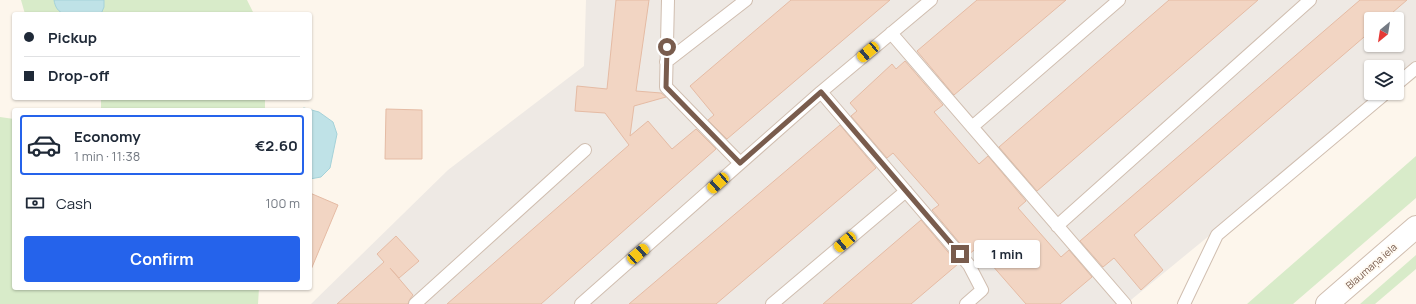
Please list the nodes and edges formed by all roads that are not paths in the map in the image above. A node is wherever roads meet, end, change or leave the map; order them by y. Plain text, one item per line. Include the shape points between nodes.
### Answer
1 (668, 0) edge
2 (746, 0) edge
3 (931, 0) edge
4 (1119, 0) edge
5 (1310, 0) edge
6 (891, 33) junction
7 (666, 62) junction
8 (1416, 68) edge
9 (1404, 78) edge
10 (821, 92) junction
11 (1378, 100) edge
12 (972, 127) junction
13 (585, 150) dead end
14 (740, 163) junction
15 (906, 191) junction
16 (1058, 226) junction
17 (1416, 227) edge
18 (415, 304) edge
19 (581, 304) edge
20 (772, 304) edge
21 (966, 304) edge
22 (1125, 304) edge
23 (1184, 304) edge
24 (1327, 304) edge

1 - 7 lane
2 - 7 lane
3 - 6 lane
4 - 12 lane
5 - 16 lane
6 - 10 lane
6 - 12 lane
7 - 14 lane via 666,87
8 - 9 lane
10 - 14 lane
10 - 15 lane
11 - 23 lane via 1217,235
12 - 16 lane
13 - 18 lane
14 - 19 lane
15 - 20 lane
15 - 21 lane via 969,265 982,290
16 - 22 lane
17 - 24 street, Blaumaņa iela

